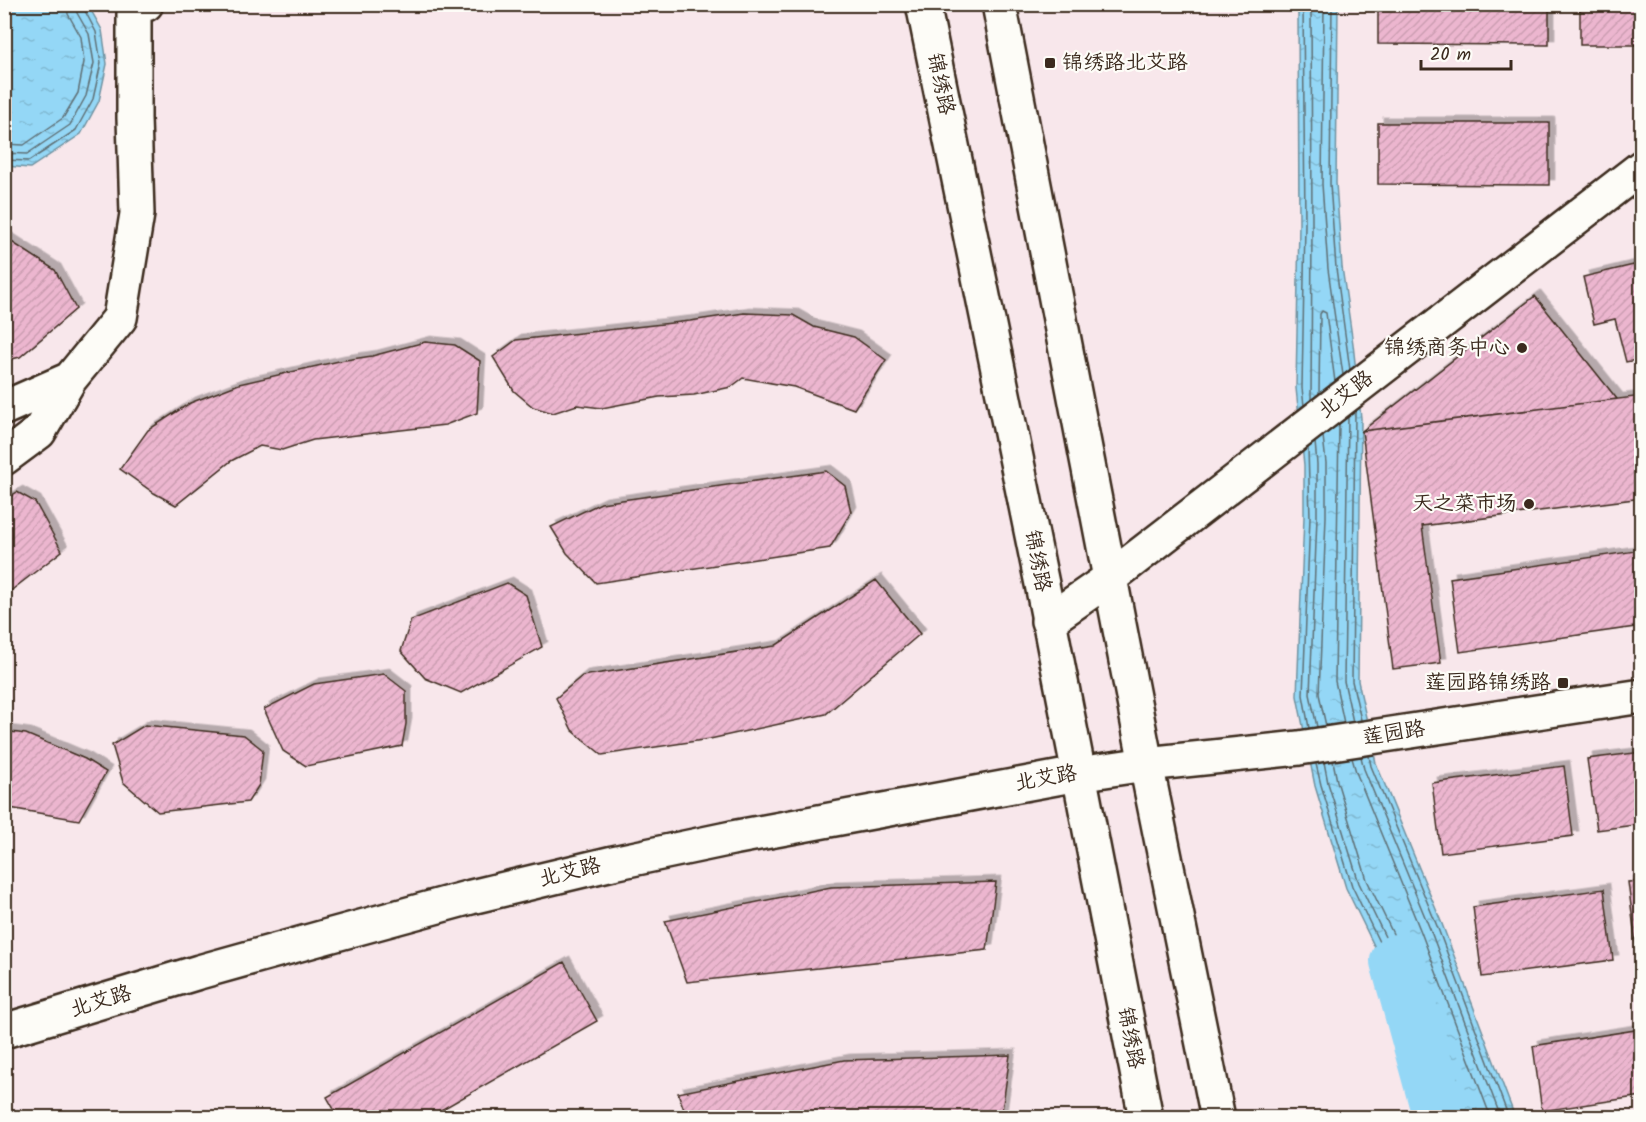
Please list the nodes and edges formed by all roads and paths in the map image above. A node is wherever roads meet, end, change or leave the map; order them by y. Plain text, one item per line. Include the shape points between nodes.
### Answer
1 (923, 4) edge
2 (999, 4) edge
3 (138, 5) edge
4 (1641, 167) edge
5 (70, 379) junction
6 (4, 408) edge
7 (4, 458) edge
8 (1110, 578) junction
9 (1048, 621) junction
10 (1641, 696) edge
11 (1146, 764) junction
12 (1078, 774) junction
13 (4, 1031) edge
14 (1146, 1118) edge
15 (1218, 1118) edge

1 - 9 street, 锦绣路
2 - 8 street
3 - 5 street via 134,118 138,214 120,318
4 - 8 street, 北艾路
5 - 6 street
5 - 7 street via 39,432
8 - 9 street, 北艾路
8 - 11 street
9 - 12 street, 锦绣路
10 - 11 street, 莲园路 via 1299,748
11 - 12 street, 北艾路
11 - 15 street
12 - 13 street, 北艾路 via 591,868 332,934
12 - 14 street, 锦绣路

